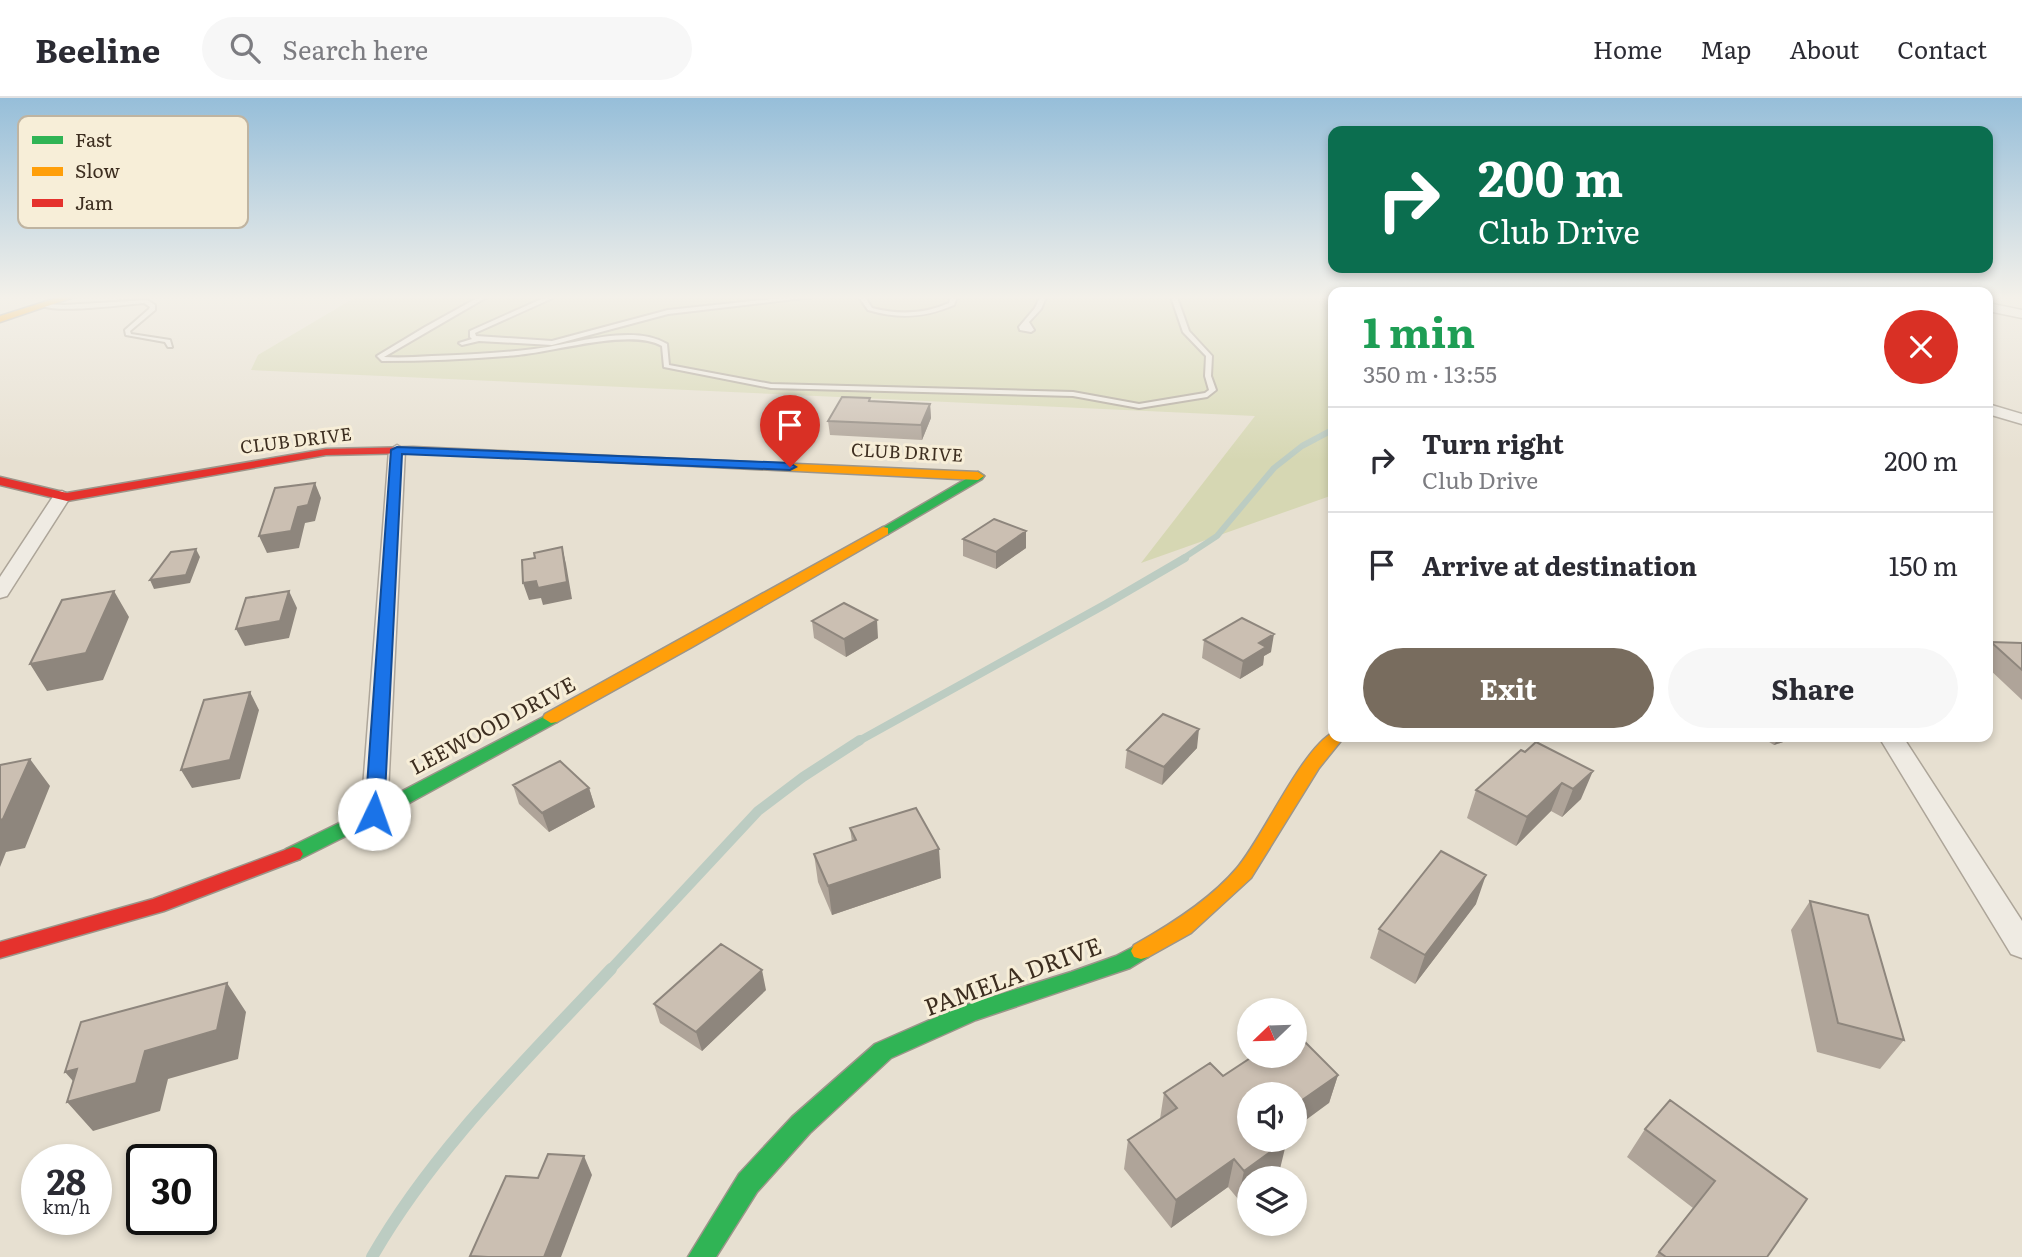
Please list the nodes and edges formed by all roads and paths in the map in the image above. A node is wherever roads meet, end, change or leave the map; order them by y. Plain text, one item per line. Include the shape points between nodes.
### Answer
1 (387, 351) edge
2 (531, 351) edge
3 (665, 351) edge
4 (1204, 351) edge
5 (1993, 410) edge
6 (2022, 419) edge
7 (397, 450) junction
8 (978, 476) joint
9 (0, 481) edge
10 (62, 496) junction
11 (0, 592) edge
12 (1332, 742) edge
13 (1894, 742) edge
14 (374, 814) junction
15 (2022, 946) edge
16 (0, 950) edge
17 (702, 1257) edge

1 - 2 lane via 380,356 475,357
3 - 4 lane via 666,366 771,386 1073,394 1153,406 1208,395 1213,390 1209,356
5 - 6 street
7 - 8 main road, CLUB DRIVE
7 - 10 main road, CLUB DRIVE via 326,453
7 - 14 street
8 - 14 main road, LEEWOOD DRIVE via 687,644
9 - 10 main road, CLUB DRIVE
10 - 11 street
12 - 17 main road, PAMELA DRIVE via 1244,873 1184,927 1123,962 970,1013 883,1051 801,1125 748,1183
13 - 15 street
14 - 16 main road, LEEWOOD DRIVE via 278,862 157,905

